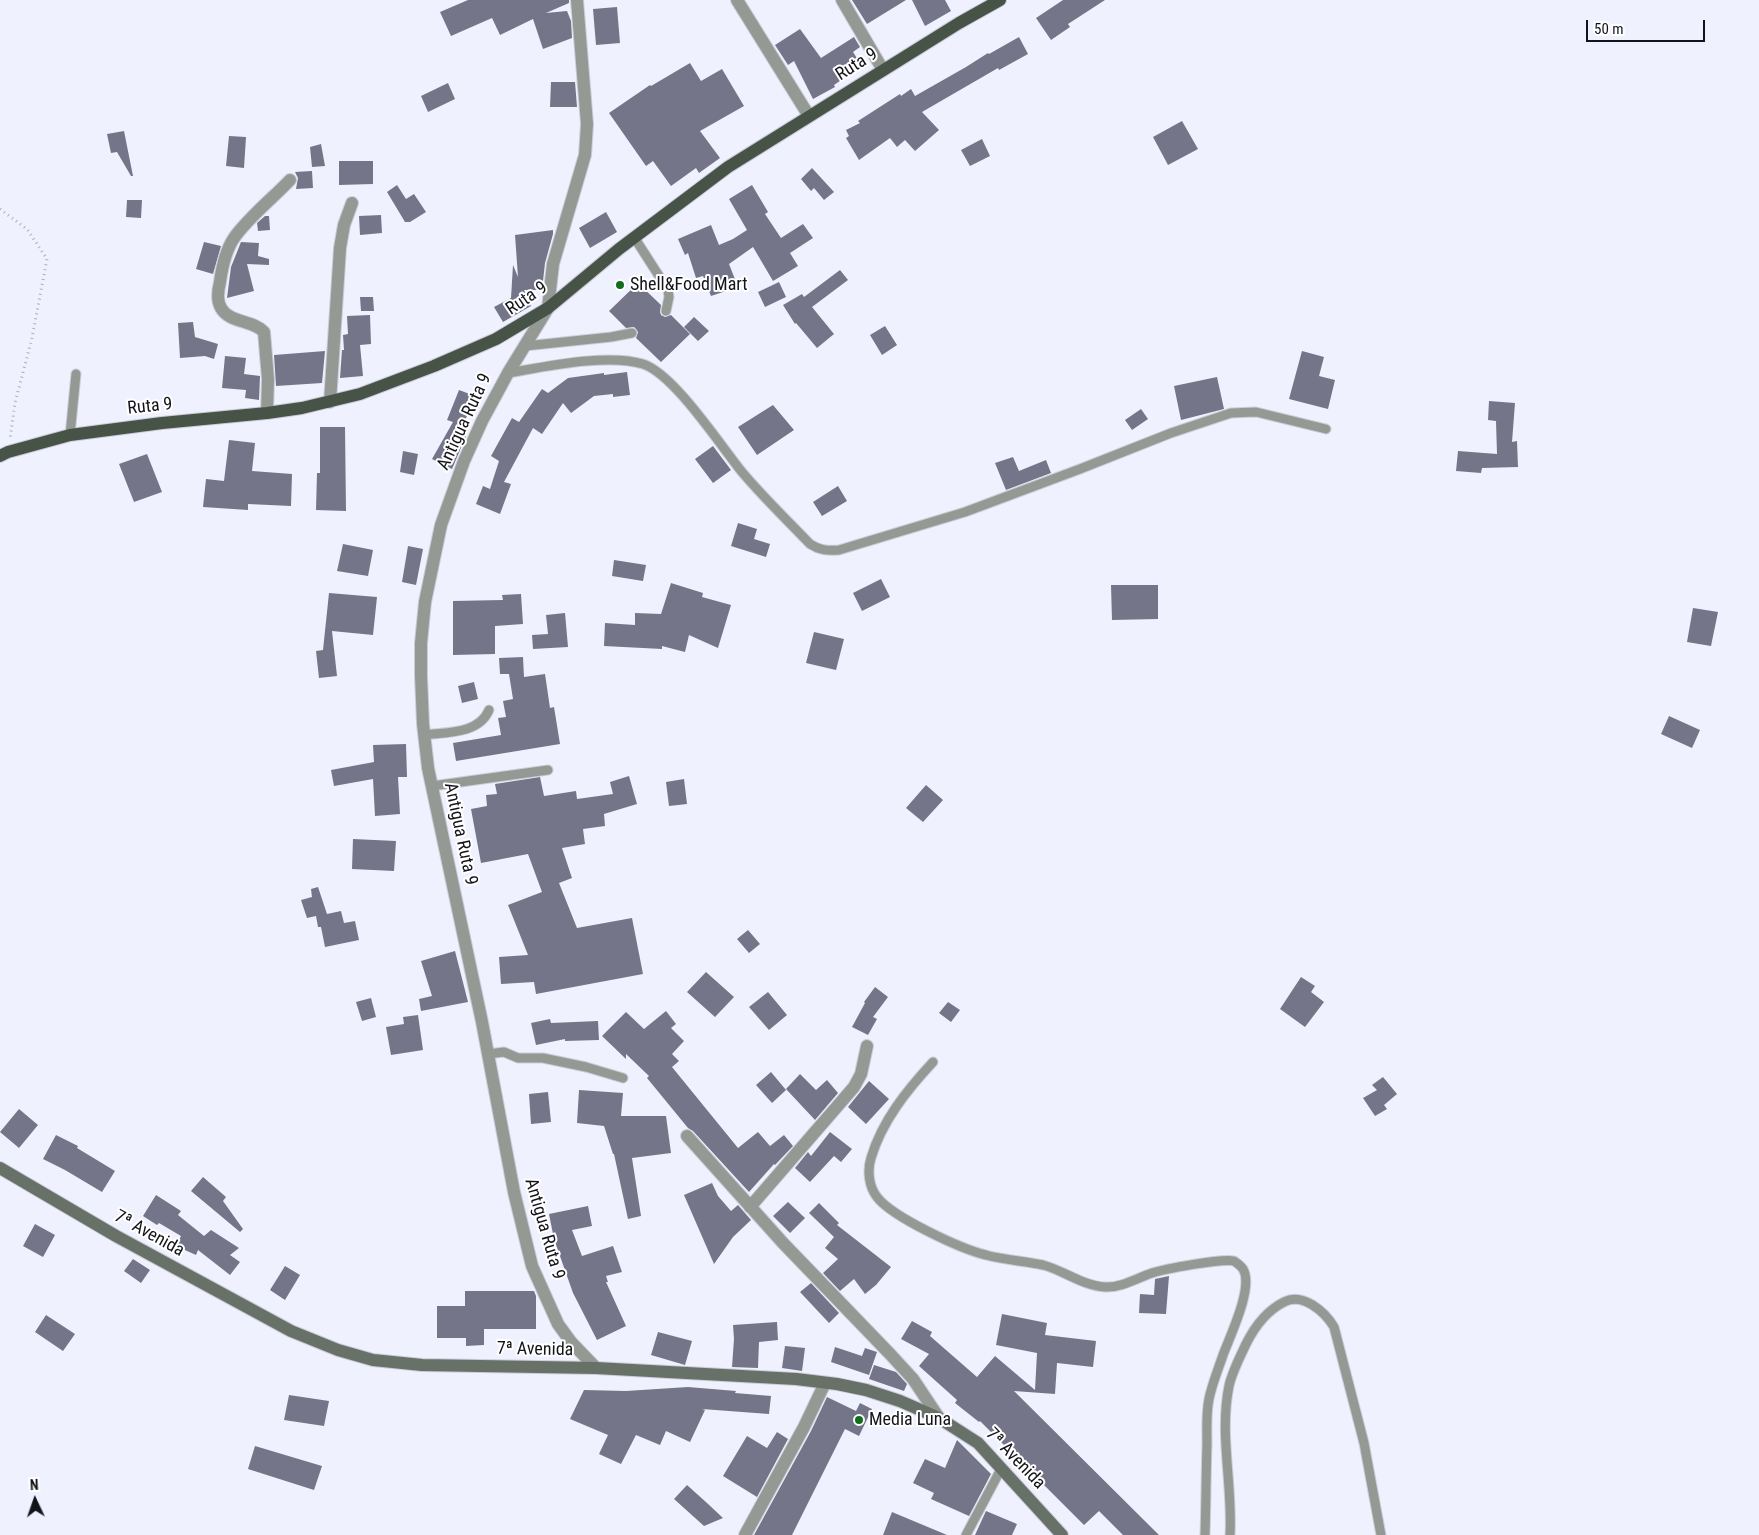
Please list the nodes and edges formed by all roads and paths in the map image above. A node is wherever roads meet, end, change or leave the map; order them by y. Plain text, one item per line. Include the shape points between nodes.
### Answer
1 (576, 0) edge
2 (737, 0) edge
3 (842, 0) edge
4 (1000, 0) edge
5 (883, 70) junction
6 (809, 116) junction
7 (290, 180) dead end
8 (352, 203) dead end
9 (0, 209) edge
10 (634, 237) junction
11 (548, 308) junction
12 (666, 311) dead end
13 (632, 333) dead end
14 (525, 346) junction
15 (508, 373) junction
16 (76, 374) dead end
17 (330, 402) junction
18 (267, 413) junction
19 (1326, 430) dead end
20 (70, 435) junction
21 (4, 454) edge
22 (489, 710) dead end
23 (424, 735) junction
24 (548, 770) dead end
25 (432, 786) junction
26 (867, 1046) dead end
27 (488, 1054) junction
28 (933, 1062) dead end
29 (623, 1078) dead end
30 (687, 1136) dead end
31 (0, 1168) edge
32 (750, 1207) junction
33 (596, 1368) junction
34 (825, 1382) junction
35 (939, 1418) junction
36 (1002, 1469) junction
37 (745, 1535) edge
38 (966, 1535) edge
39 (1062, 1535) edge
40 (1205, 1535) edge
41 (1230, 1535) edge
42 (1381, 1535) edge

1 - 11 street via 586,141 580,175 553,264
2 - 6 street
3 - 5 street
4 - 5 main road, Ruta 9
5 - 6 main road, Ruta 9
6 - 10 main road, Ruta 9 via 728,167
7 - 18 street via 234,237 225,259 217,300 221,309 264,332
8 - 17 street via 340,248
9 - 21 path via 27,229 47,259
10 - 11 main road, Ruta 9
10 - 12 lane via 668,290
11 - 14 street, Antigua Ruta 9
11 - 17 main road, Ruta 9 via 496,339 434,366
13 - 14 lane
14 - 15 street, Antigua Ruta 9
15 - 19 lane via 587,362 622,361 652,368 674,387 743,474 810,544 828,551 965,512 1231,413 1256,412
15 - 23 street, Antigua Ruta 9 via 464,461 441,525 425,602 421,643
16 - 20 lane
17 - 18 main road, Ruta 9
18 - 20 main road, Ruta 9
20 - 21 main road, Ruta 9
22 - 23 lane via 473,728
23 - 25 street, Antigua Ruta 9
24 - 25 lane
25 - 27 street, Antigua Ruta 9
26 - 32 street via 861,1074 854,1087
27 - 29 lane via 504,1052 518,1058 544,1058
27 - 33 street, Antigua Ruta 9 via 514,1192 532,1266 558,1324
28 - 40 lane via 910,1087 887,1121 870,1161 868,1175 876,1197 883,1204 956,1245 985,1255 1043,1266 1107,1288 1168,1269 1224,1261 1240,1265 1247,1279 1242,1305 1209,1398
30 - 32 street
31 - 33 main road, 7ª Avenida via 265,1317 338,1350 401,1364
32 - 35 street via 890,1354
33 - 34 main road, 7ª Avenida
34 - 35 main road, 7ª Avenida via 866,1390
34 - 37 street
35 - 36 main road, 7ª Avenida via 978,1443
36 - 38 lane
36 - 39 main road, 7ª Avenida
41 - 42 lane via 1226,1440 1229,1385 1252,1331 1264,1316 1287,1300 1298,1300 1329,1318 1334,1327 1364,1443

